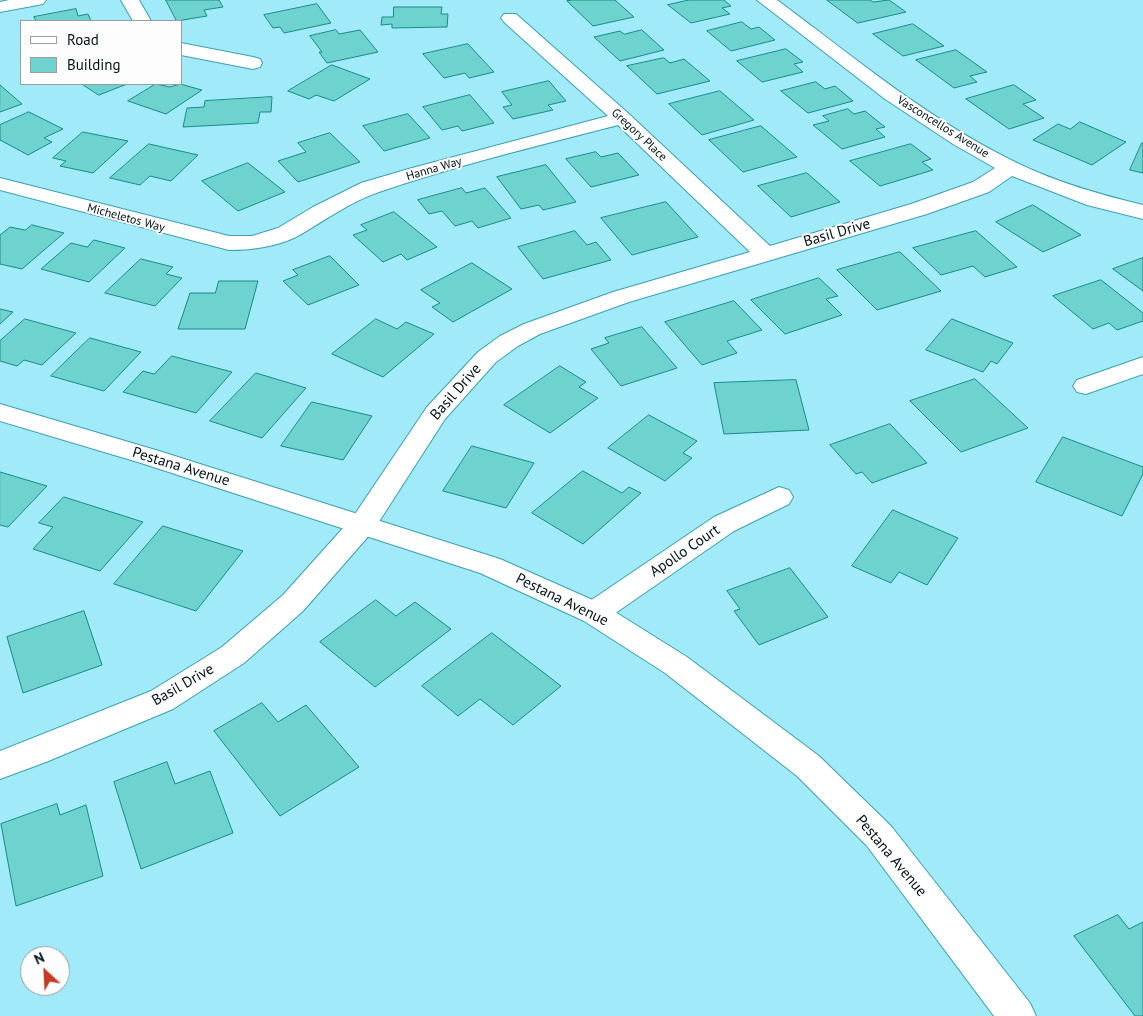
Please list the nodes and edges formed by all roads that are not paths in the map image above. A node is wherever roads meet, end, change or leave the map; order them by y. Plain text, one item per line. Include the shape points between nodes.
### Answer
1 (37, 0) edge
2 (130, 0) edge
3 (766, 0) edge
4 (0, 7) edge
5 (510, 18) dead end
6 (141, 20) edge
7 (182, 49) edge
8 (253, 63) dead end
9 (622, 118) junction
10 (1010, 168) junction
11 (0, 184) edge
12 (1143, 212) edge
13 (254, 243) joint
14 (766, 254) junction
15 (1143, 365) edge
16 (1086, 386) dead end
17 (0, 412) edge
18 (780, 497) dead end
19 (363, 524) junction
20 (594, 613) junction
21 (0, 764) edge
22 (1017, 1016) edge

1 - 4 street
2 - 6 street
3 - 10 street, Vasconcellos Avenue via 892,95
5 - 9 street, Gregory Place
7 - 8 street
9 - 13 street, Hanna Way via 369,188 286,233
9 - 14 street, Gregory Place
10 - 12 street, Vasconcellos Avenue via 1095,200
10 - 14 street, Basil Drive via 981,187 919,209
11 - 13 street, Micheletos Way via 228,244
14 - 19 street, Basil Drive via 621,297 532,329 509,341 487,357 436,413
15 - 16 street
17 - 19 street, Pestana Avenue
18 - 20 street, Apollo Court via 724,524
19 - 20 street, Pestana Avenue via 490,566
19 - 21 street, Basil Drive via 293,603 233,655 162,700 35,753
20 - 22 street, Pestana Avenue via 676,665 808,766 879,836

